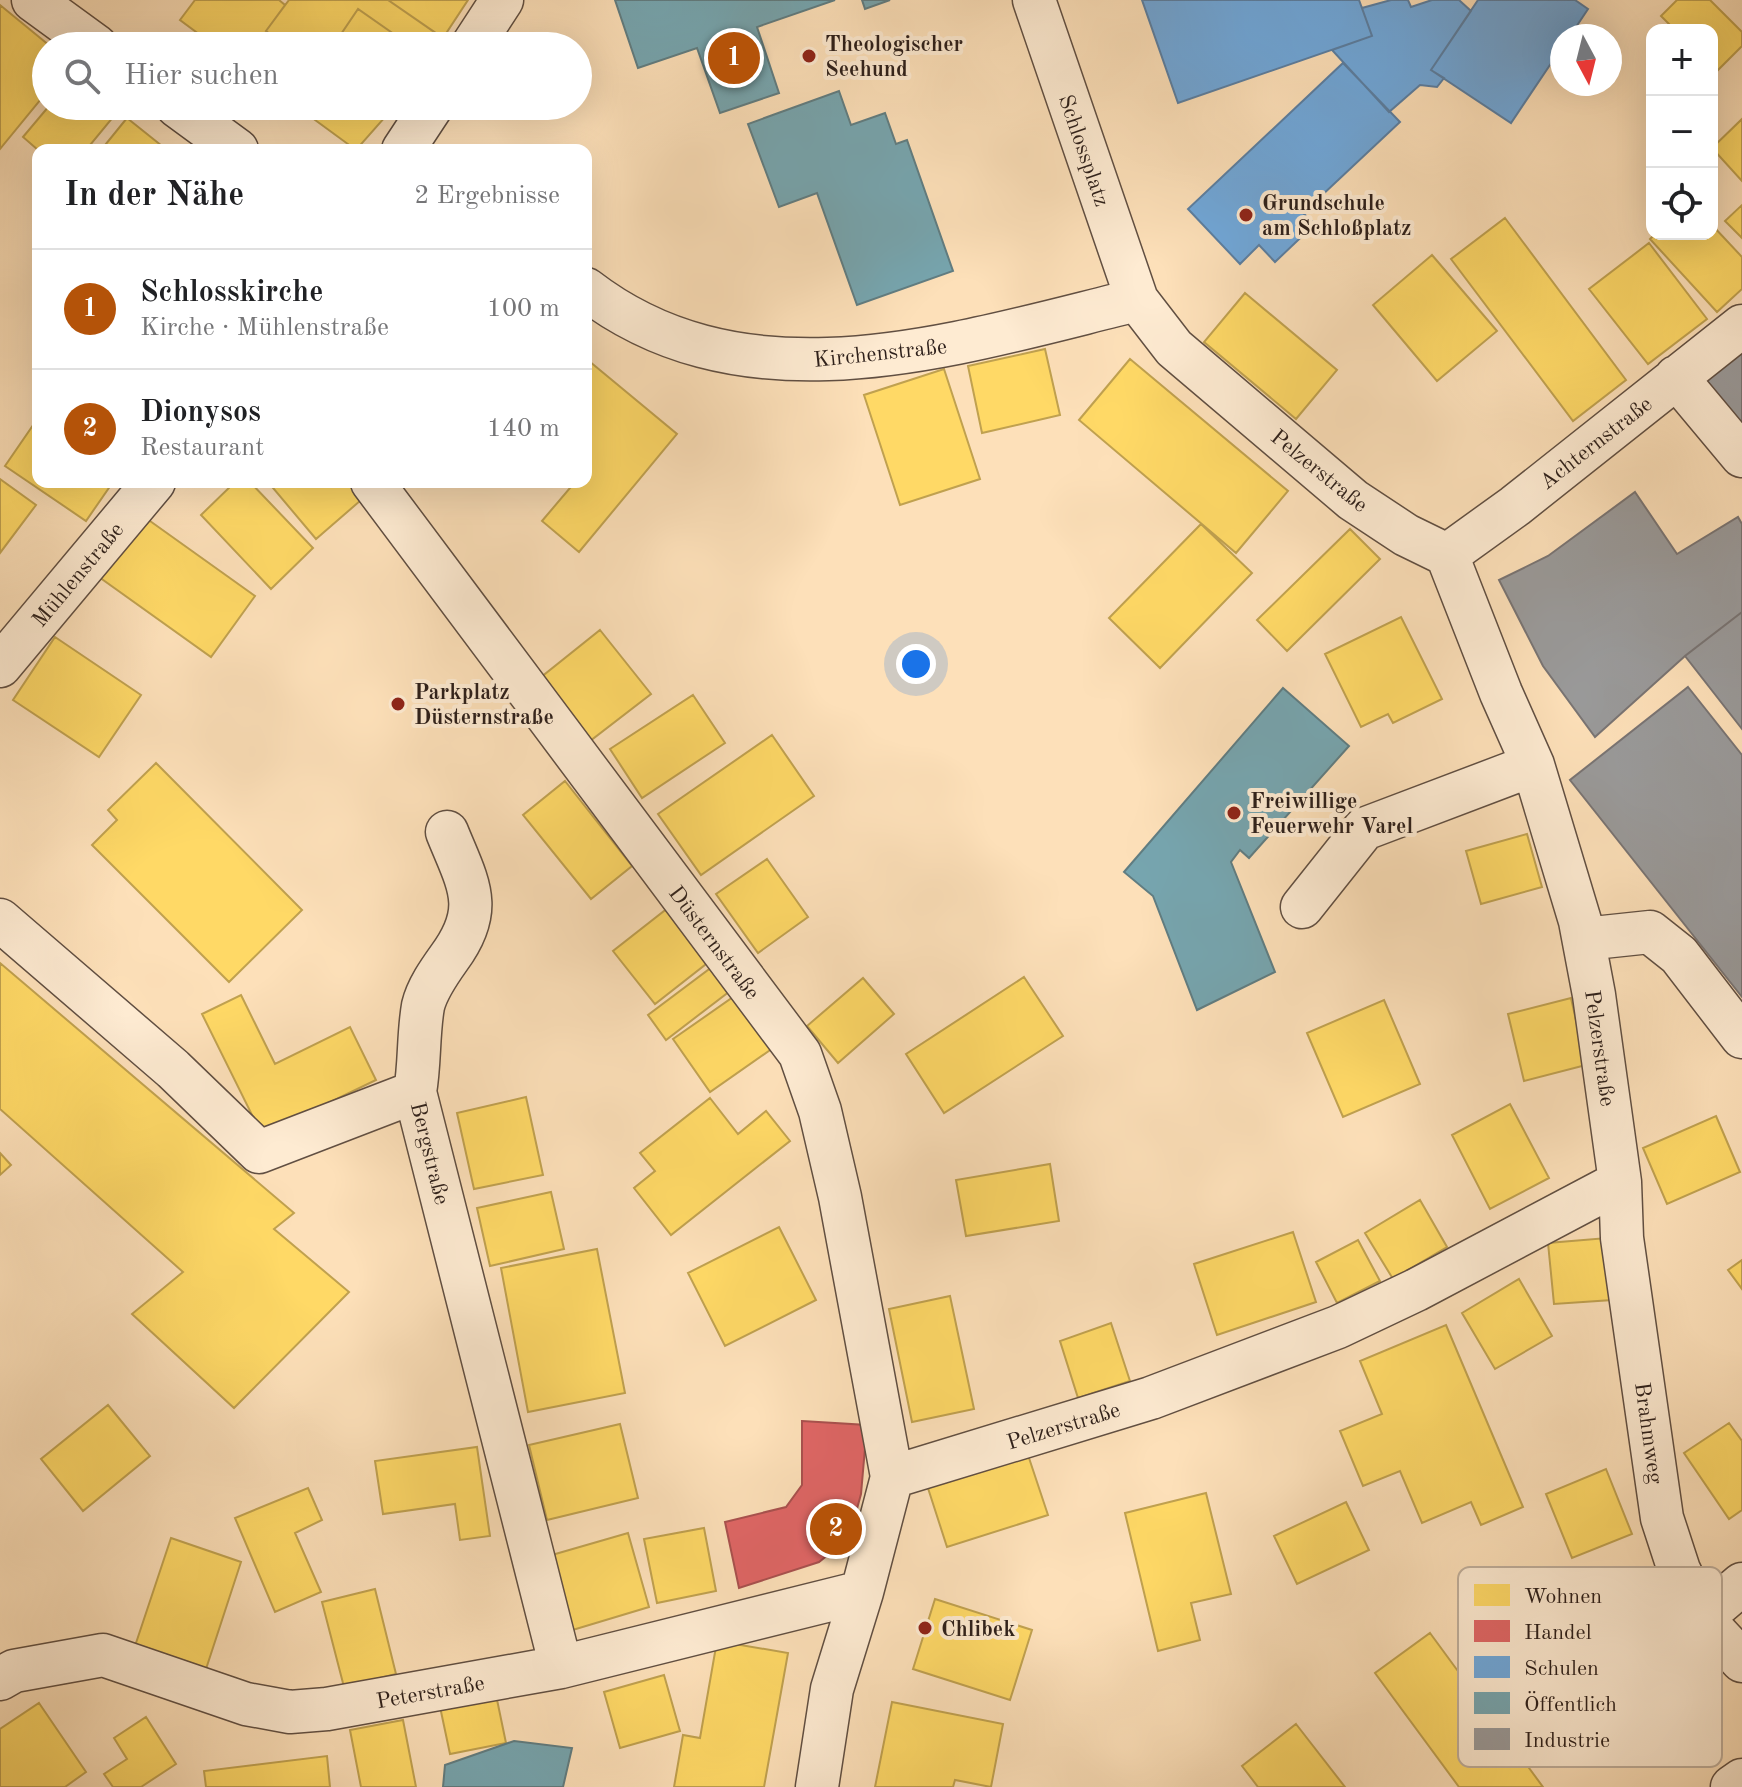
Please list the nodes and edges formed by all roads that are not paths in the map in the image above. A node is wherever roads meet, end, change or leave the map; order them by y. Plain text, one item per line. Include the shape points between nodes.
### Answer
1 (33, 0) edge
2 (502, 0) edge
3 (1034, 0) edge
4 (77, 32) edge
5 (481, 32) edge
6 (196, 120) edge
7 (423, 120) edge
8 (229, 144) edge
9 (409, 144) edge
10 (592, 294) edge
11 (1137, 300) junction
12 (1742, 326) edge
13 (1676, 377) junction
14 (1742, 456) edge
15 (149, 488) edge
16 (376, 488) edge
17 (1447, 555) junction
18 (0, 666) edge
19 (1533, 765) junction
20 (447, 832) dead end
21 (1302, 907) dead end
22 (0, 920) edge
23 (1584, 939) junction
24 (1742, 1037) edge
25 (415, 1092) junction
26 (1620, 1182) junction
27 (892, 1477) junction
28 (1678, 1567) edge
29 (1742, 1584) edge
30 (862, 1592) junction
31 (1722, 1601) edge
32 (1722, 1640) edge
33 (1742, 1661) edge
34 (561, 1667) junction
35 (0, 1679) edge
36 (1742, 1780) edge
37 (817, 1787) edge
38 (1732, 1787) edge

1 - 4 street
2 - 5 street
3 - 11 street, Schlossplatz
6 - 8 street
7 - 9 street
10 - 11 street, Kirchenstraße via 669,335 731,353 804,361 945,347
11 - 17 street, Pelzerstraße via 1174,348 1353,500
12 - 13 street, Achternstraße
13 - 14 street
13 - 17 street, Achternstraße
15 - 18 street, Mühlenstraße
16 - 27 street, Düsternstraße via 800,1054 840,1197
17 - 19 street, Pelzerstraße
19 - 21 street via 1364,829
19 - 23 street, Pelzerstraße
20 - 25 street via 467,883 470,921 423,1006
22 - 25 street, Bergstraße via 173,1069 259,1152
23 - 24 street via 1650,932 1679,955
23 - 26 street, Pelzerstraße
25 - 34 street, Bergstraße
26 - 27 street, Pelzerstraße via 1338,1327 1151,1398
26 - 28 street, Brahmweg via 1622,1238 1662,1518
27 - 30 street
29 - 31 street
30 - 34 street, Peterstraße
30 - 37 street via 832,1689
32 - 33 street, Brahmweg
34 - 35 street, Peterstraße via 290,1712 246,1704 103,1655 14,1671
36 - 38 street

